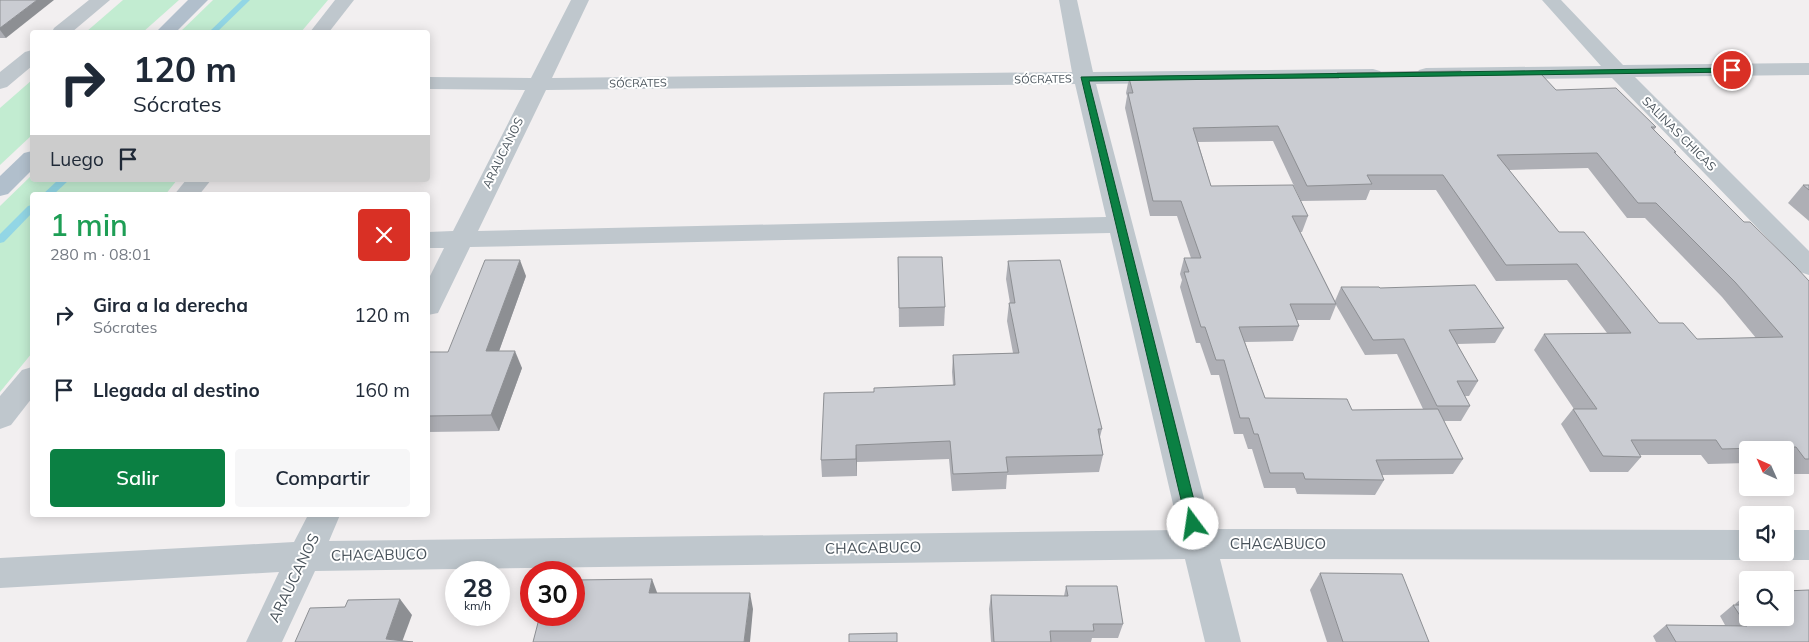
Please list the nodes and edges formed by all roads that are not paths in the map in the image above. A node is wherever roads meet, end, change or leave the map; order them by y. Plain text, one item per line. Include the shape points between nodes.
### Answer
1 (101, 0) edge
2 (199, 0) edge
3 (345, 0) edge
4 (580, 0) edge
5 (1068, 0) edge
6 (1551, 0) edge
7 (64, 30) edge
8 (167, 30) edge
9 (322, 30) edge
10 (30, 58) edge
11 (1809, 69) edge
12 (1617, 71) junction
13 (1084, 79) junction
14 (0, 83) edge
15 (430, 83) edge
16 (537, 84) junction
17 (30, 160) edge
18 (197, 182) edge
19 (0, 189) edge
20 (189, 192) edge
21 (1120, 225) junction
22 (460, 239) junction
23 (430, 240) edge
24 (1809, 266) edge
25 (430, 302) edge
26 (30, 380) edge
27 (0, 417) edge
28 (323, 517) edge
29 (1198, 544) junction
30 (1739, 545) edge
31 (1794, 545) edge
32 (1809, 545) edge
33 (304, 556) junction
34 (0, 573) edge
35 (264, 642) edge
36 (1223, 642) edge

1 - 7 street
2 - 8 main road
3 - 9 street
4 - 16 street, ARAUCANOS
5 - 13 street
6 - 12 street, SALINAS CHICAS
10 - 14 street
11 - 12 street, SÓCRATES
12 - 13 street, SÓCRATES
12 - 24 street, SALINAS CHICAS
13 - 16 street, SÓCRATES
13 - 21 street
15 - 16 street, SÓCRATES
16 - 22 street, ARAUCANOS
17 - 19 main road
18 - 20 street
21 - 22 street
21 - 29 street
22 - 23 street
22 - 25 street, ARAUCANOS
26 - 27 street
28 - 33 street, ARAUCANOS
29 - 30 street, CHACABUCO
29 - 33 street, CHACABUCO
29 - 36 street
31 - 32 street
33 - 34 street, CHACABUCO
33 - 35 street, ARAUCANOS

